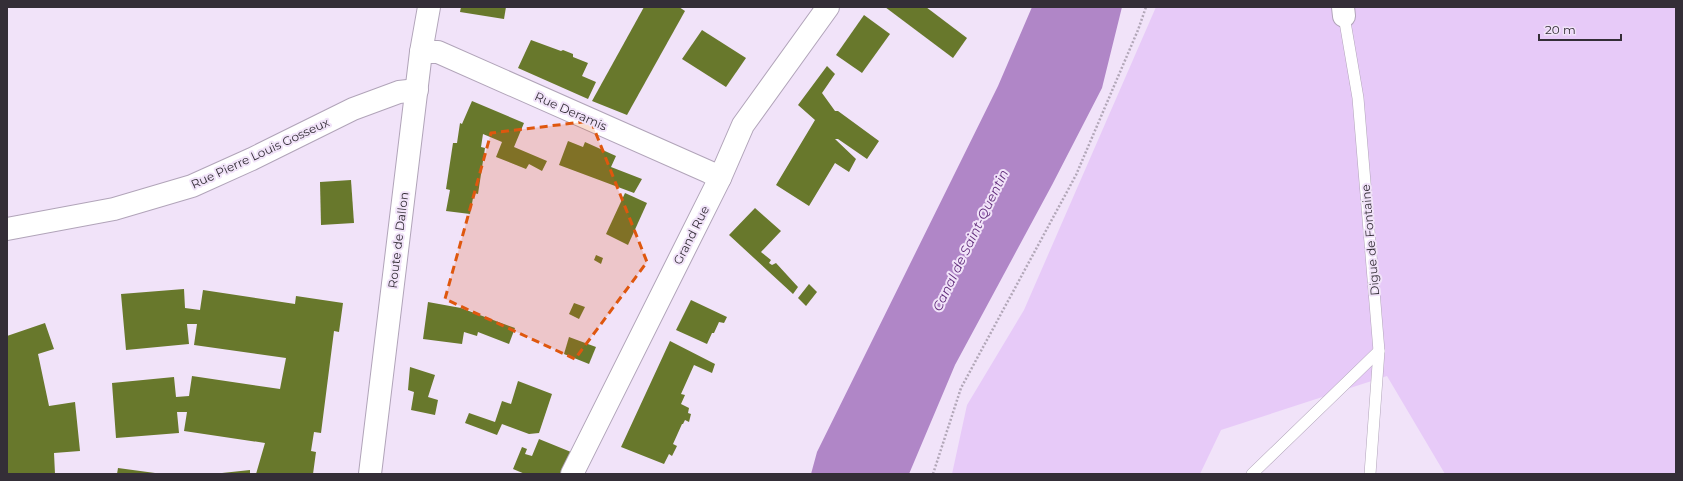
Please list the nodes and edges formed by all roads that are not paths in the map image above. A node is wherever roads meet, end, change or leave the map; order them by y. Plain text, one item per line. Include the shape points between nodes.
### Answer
1 (429, 7) edge
2 (828, 7) edge
3 (1343, 11) edge
4 (421, 52) junction
5 (416, 90) junction
6 (720, 178) junction
7 (7, 228) edge
8 (1379, 351) junction
9 (370, 474) edge
10 (572, 474) edge
11 (1252, 474) edge
12 (1370, 474) edge

1 - 4 street, Route de Dallon
2 - 6 street, Grand Rue via 744,125
3 - 8 lane, Digue de Fontaine via 1358,98
4 - 5 street, Route de Dallon
4 - 6 street, Rue Deramis via 438,52
5 - 7 street, Rue Pierre Louis Gosseux via 399,92 353,108 192,186 114,208
5 - 9 street, Route de Dallon
6 - 10 street, Grand Rue
8 - 11 lane
8 - 12 lane, Digue de Fontaine

